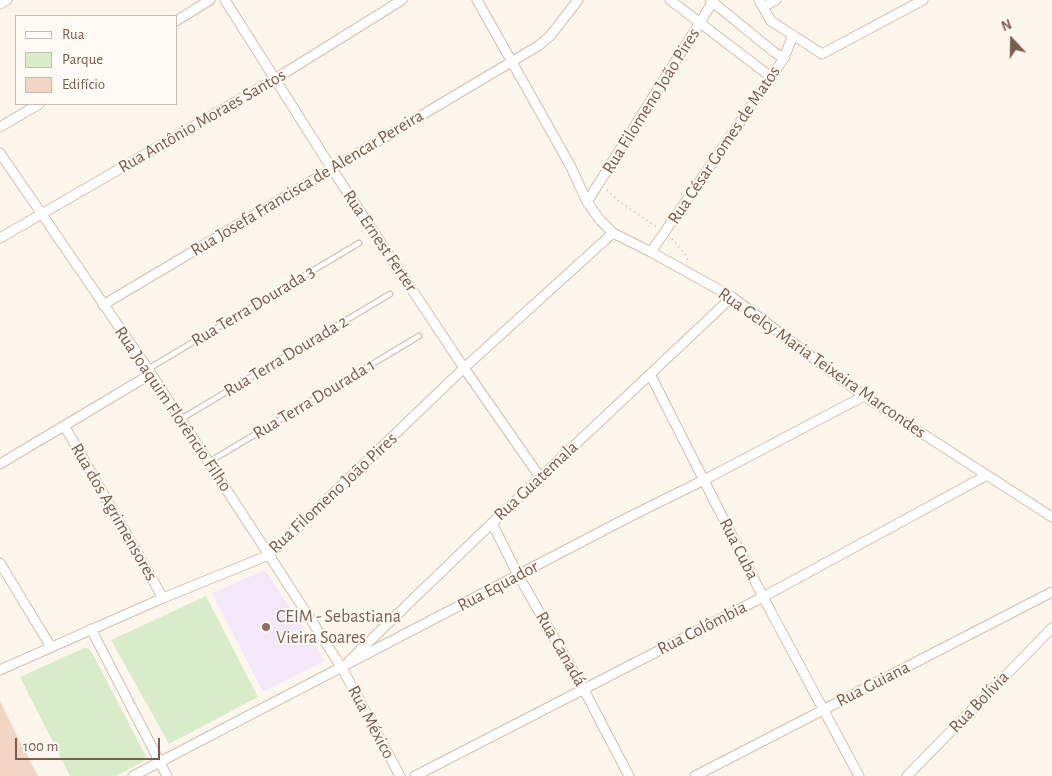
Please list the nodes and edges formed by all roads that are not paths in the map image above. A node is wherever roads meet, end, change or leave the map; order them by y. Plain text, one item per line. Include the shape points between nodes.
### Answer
1 (7, 0) edge
2 (210, 0) edge
3 (225, 0) edge
4 (402, 0) edge
5 (477, 0) edge
6 (578, 0) edge
7 (670, 0) edge
8 (776, 0) edge
9 (922, 0) edge
10 (712, 1) edge
11 (0, 4) edge
12 (761, 4) edge
13 (178, 20) edge
14 (701, 23) junction
15 (793, 35) junction
16 (784, 58) junction
17 (512, 60) junction
18 (771, 77) junction
19 (275, 79) junction
20 (37, 105) edge
21 (0, 127) edge
22 (0, 153) edge
23 (332, 169) junction
24 (587, 202) junction
25 (42, 214) junction
26 (613, 233) junction
27 (0, 238) edge
28 (359, 243) dead end
29 (651, 252) junction
30 (390, 294) dead end
31 (732, 297) junction
32 (103, 305) junction
33 (419, 336) dead end
34 (464, 368) junction
35 (150, 372) junction
36 (650, 374) junction
37 (864, 396) junction
38 (181, 419) junction
39 (65, 427) junction
40 (209, 462) junction
41 (0, 464) edge
42 (987, 475) junction
43 (540, 477) junction
44 (704, 480) junction
45 (1052, 517) edge
46 (492, 523) junction
47 (269, 555) junction
48 (0, 563) edge
49 (518, 575) junction
50 (1052, 592) edge
51 (763, 597) junction
52 (163, 598) junction
53 (1052, 628) edge
54 (91, 629) junction
55 (51, 647) junction
56 (342, 668) junction
57 (0, 670) edge
58 (583, 688) junction
59 (822, 710) junction
60 (160, 762) junction
61 (132, 776) edge
62 (167, 776) edge
63 (400, 776) edge
64 (415, 776) edge
65 (629, 776) edge
66 (695, 776) edge
67 (859, 776) edge
68 (907, 776) edge

1 - 11 street
2 - 13 street
3 - 19 street, Rua Ernest Ferter
4 - 19 street, Rua Antônio Moraes Santos
5 - 17 street, Rua Gelcy Maria Teixeira Marcondes
6 - 17 street, Rua Josefa Francisca de Alencar Pereira via 550,36
7 - 14 street
8 - 12 street
9 - 15 street via 822,54
10 - 14 street, Rua Filomeno João Pires
10 - 16 street
12 - 15 street via 771,21
14 - 18 street
14 - 24 street, Rua Filomeno João Pires
15 - 16 street, Rua César Gomes de Matos
16 - 18 street, Rua César Gomes de Matos
17 - 23 street, Rua Josefa Francisca de Alencar Pereira
17 - 24 street, Rua Gelcy Maria Teixeira Marcondes
18 - 29 street, Rua César Gomes de Matos
19 - 23 street, Rua Ernest Ferter
19 - 25 street, Rua Antônio Moraes Santos
20 - 21 street
22 - 25 street, Rua Joaquim Florêncio Filho
23 - 32 street, Rua Josefa Francisca de Alencar Pereira
23 - 34 street, Rua Ernest Ferter
24 - 26 street, Rua Gelcy Maria Teixeira Marcondes
25 - 27 street, Rua Antônio Moraes Santos
25 - 32 street, Rua Joaquim Florêncio Filho
26 - 29 street, Rua Gelcy Maria Teixeira Marcondes
26 - 34 street, Rua Filomeno João Pires
28 - 35 lane, Rua Terra Dourada 3
29 - 31 street, Rua Gelcy Maria Teixeira Marcondes
30 - 38 lane, Rua Terra Dourada 2
31 - 36 street, Rua Guatemala
31 - 37 street, Rua Gelcy Maria Teixeira Marcondes
32 - 35 street, Rua Joaquim Florêncio Filho
33 - 40 lane, Rua Terra Dourada 1
34 - 43 street, Rua Ernest Ferter
34 - 47 street, Rua Filomeno João Pires
35 - 38 street, Rua Joaquim Florêncio Filho
35 - 39 street
36 - 43 street, Rua Guatemala
36 - 44 street, Rua Cuba
37 - 42 street, Rua Gelcy Maria Teixeira Marcondes
37 - 44 street, Rua Equador
38 - 40 street, Rua Joaquim Florêncio Filho
39 - 41 street
39 - 52 street, Rua dos Agrimensores
40 - 47 street, Rua Joaquim Florêncio Filho
42 - 45 street, Rua Gelcy Maria Teixeira Marcondes
42 - 51 street, Rua Colômbia
43 - 46 street, Rua Guatemala
44 - 49 street, Rua Equador
44 - 51 street, Rua Cuba
46 - 49 street, Rua Canadá
46 - 56 street, Rua Guatemala
47 - 52 street, Rua Filomeno João Pires
47 - 56 street, Rua Joaquim Florêncio Filho
48 - 55 street
49 - 56 street, Rua Equador
49 - 58 street, Rua Canadá
50 - 59 street, Rua Guiana
51 - 58 street, Rua Colômbia
51 - 59 street, Rua Cuba
52 - 54 street, Rua Filomeno João Pires
53 - 68 street, Rua Bolívia
54 - 55 street, Rua Filomeno João Pires
54 - 60 street
55 - 57 street, Rua Filomeno João Pires
56 - 60 street, Rua Equador
56 - 63 street, Rua México
58 - 64 street, Rua Colômbia
58 - 65 street, Rua Canadá
59 - 66 street, Rua Guiana
59 - 67 street, Rua Cuba
60 - 61 street, Rua Equador
60 - 62 street

